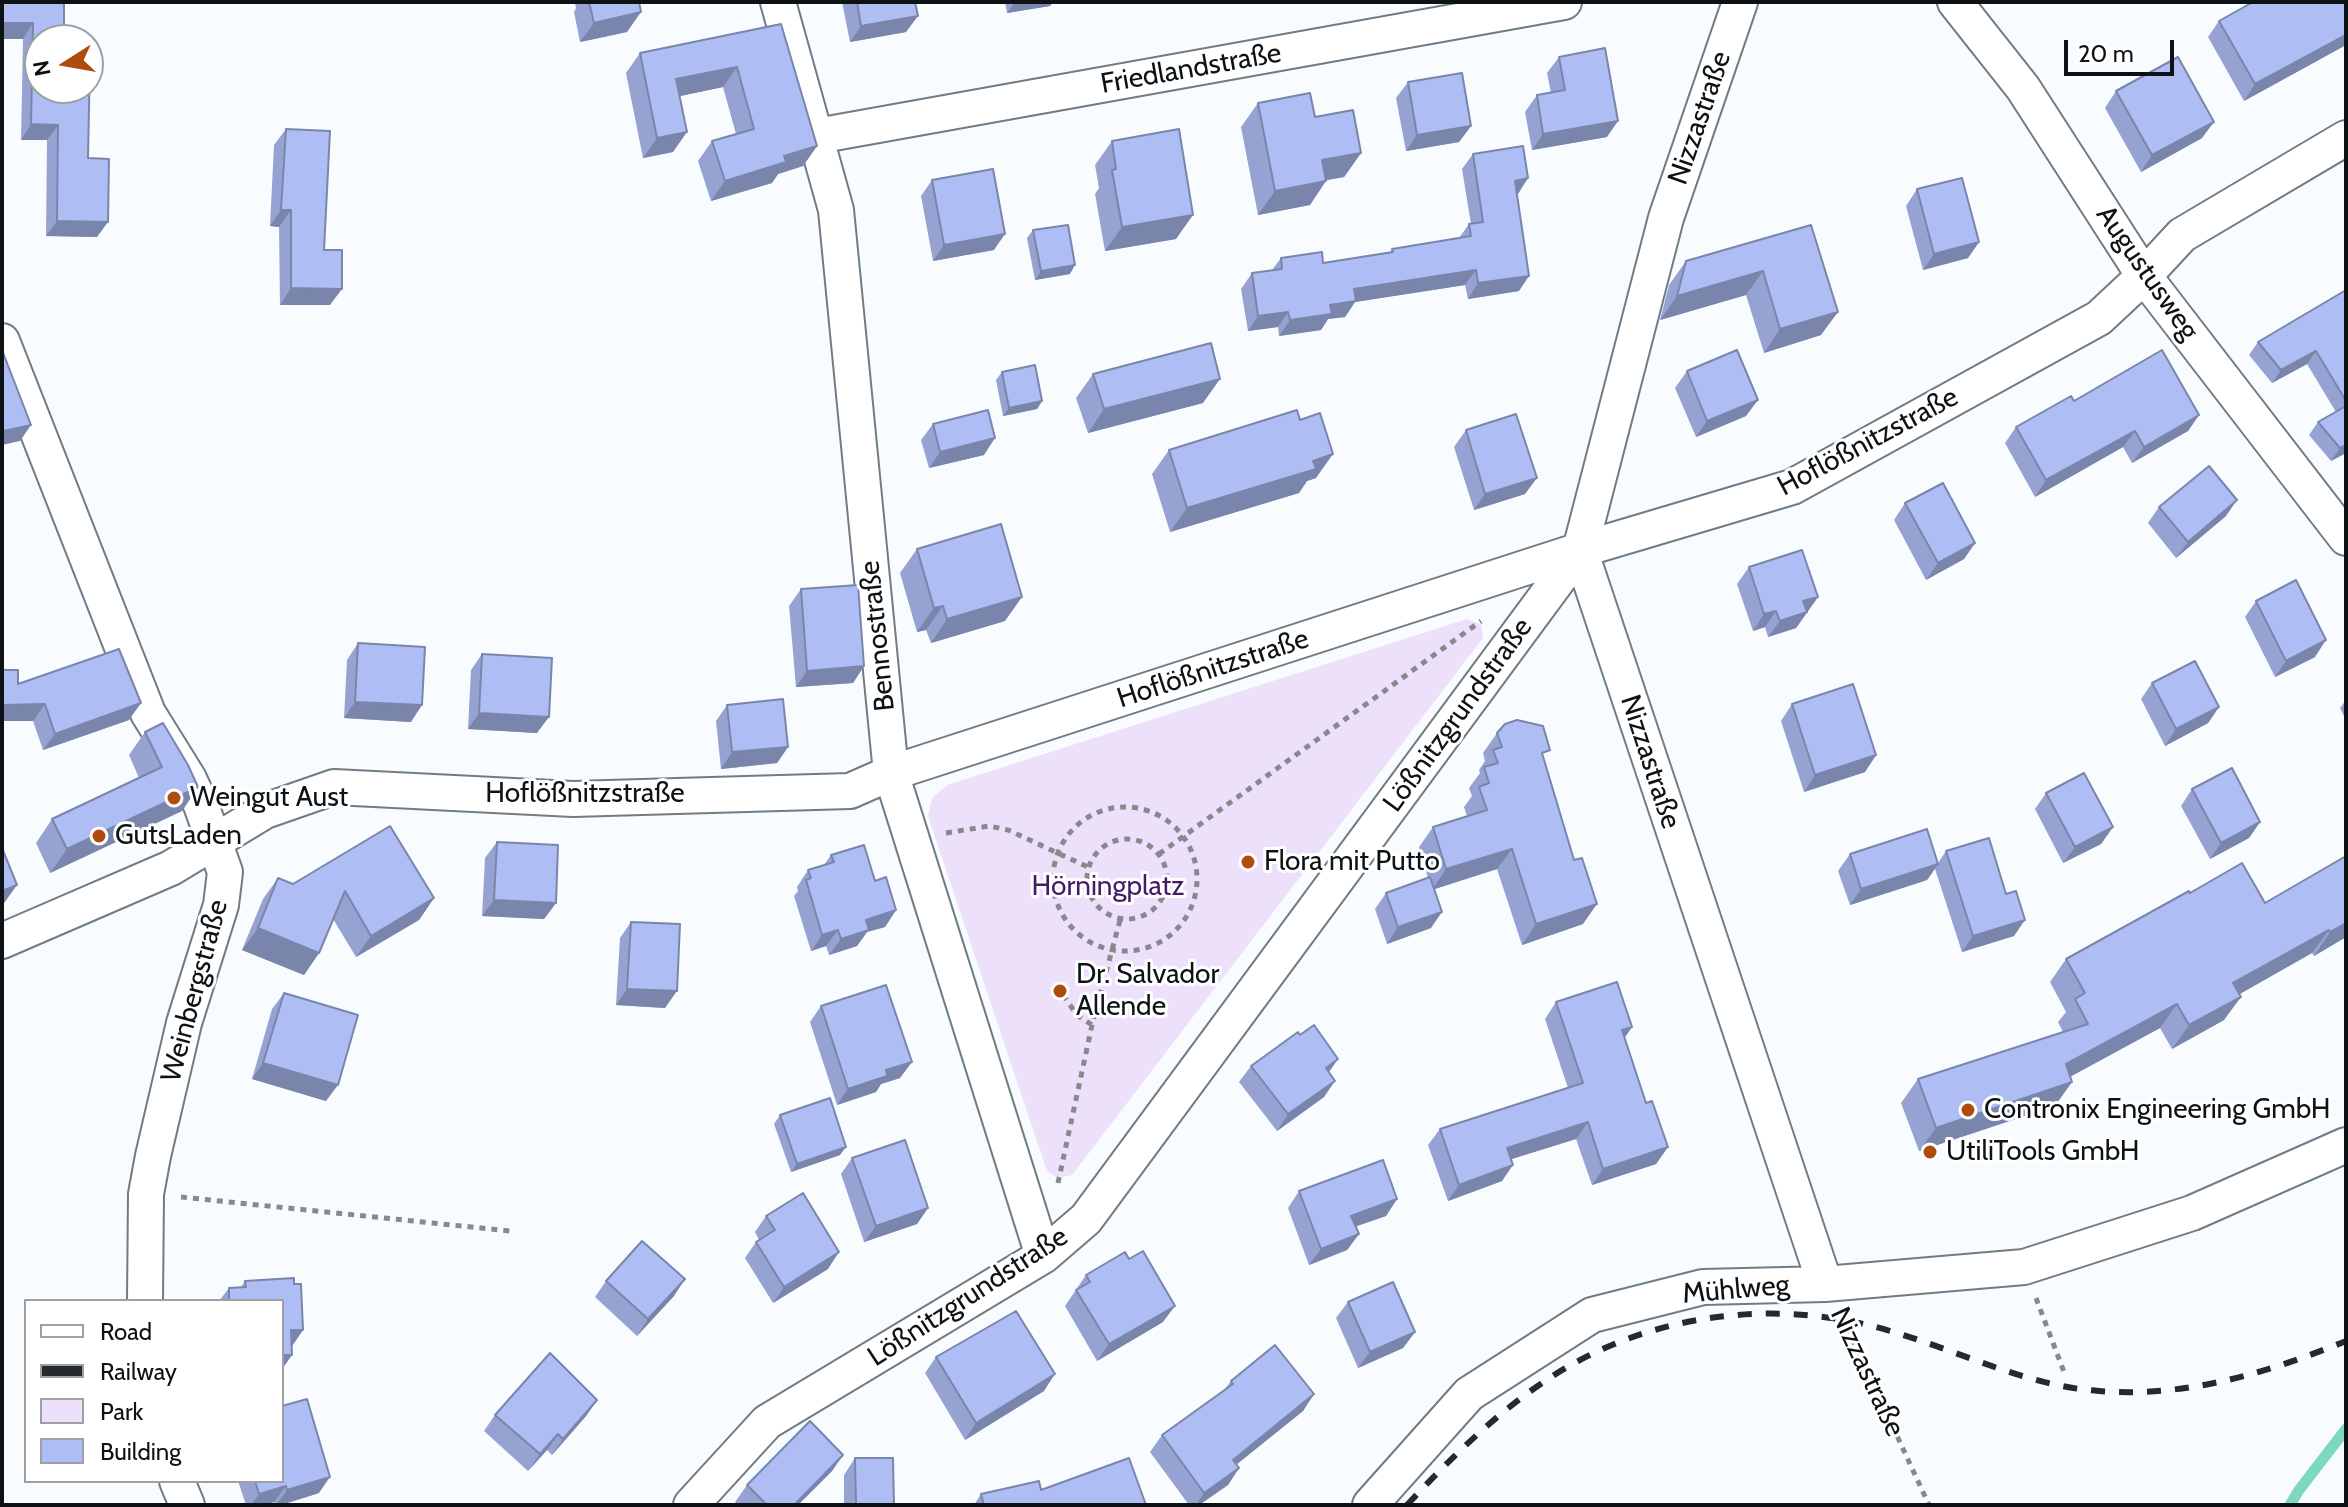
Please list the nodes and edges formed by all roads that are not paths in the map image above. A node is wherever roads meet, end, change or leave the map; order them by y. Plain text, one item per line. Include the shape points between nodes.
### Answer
1 (778, 2) edge
2 (1564, 2) edge
3 (1740, 2) edge
4 (1955, 2) edge
5 (817, 136) junction
6 (2346, 138) edge
7 (2144, 276) junction
8 (2, 341) edge
9 (2346, 538) edge
10 (1580, 550) junction
11 (891, 773) junction
12 (215, 843) junction
13 (2, 941) edge
14 (2346, 1145) edge
15 (1043, 1256) junction
16 (1825, 1284) junction
17 (145, 1299) edge
18 (178, 1483) edge
19 (187, 1505) edge
20 (691, 1505) edge
21 (1370, 1505) edge

1 - 5 street, Bennostraße
2 - 5 street, Friedlandstraße
3 - 10 street, Nizzastraße via 1666,218
4 - 7 street, Augustusweg via 2023,88
5 - 11 street, Bennostraße via 836,210
6 - 7 street, Hoflößnitzstraße via 2182,235
7 - 9 street, Augustusweg
7 - 10 street, Hoflößnitzstraße via 2099,318 1792,487
8 - 12 street, Weinbergstraße via 148,713 189,779
10 - 11 street, Hoflößnitzstraße
10 - 15 street, Lößnitzgrundstraße via 1086,1219
10 - 16 street, Nizzastraße
11 - 12 street, Hoflößnitzstraße via 850,791 573,799 334,787 265,811
11 - 15 street, Bennostraße
12 - 13 street, Hoflößnitzstraße via 171,868
12 - 17 street, Weinbergstraße via 225,872 221,905 184,1023 146,1194
14 - 16 street, Mühlweg via 2192,1213 2024,1267
15 - 20 street, Lößnitzgrundstraße via 767,1422
16 - 21 street, Mühlweg via 1703,1287 1592,1315 1469,1394
18 - 19 street

